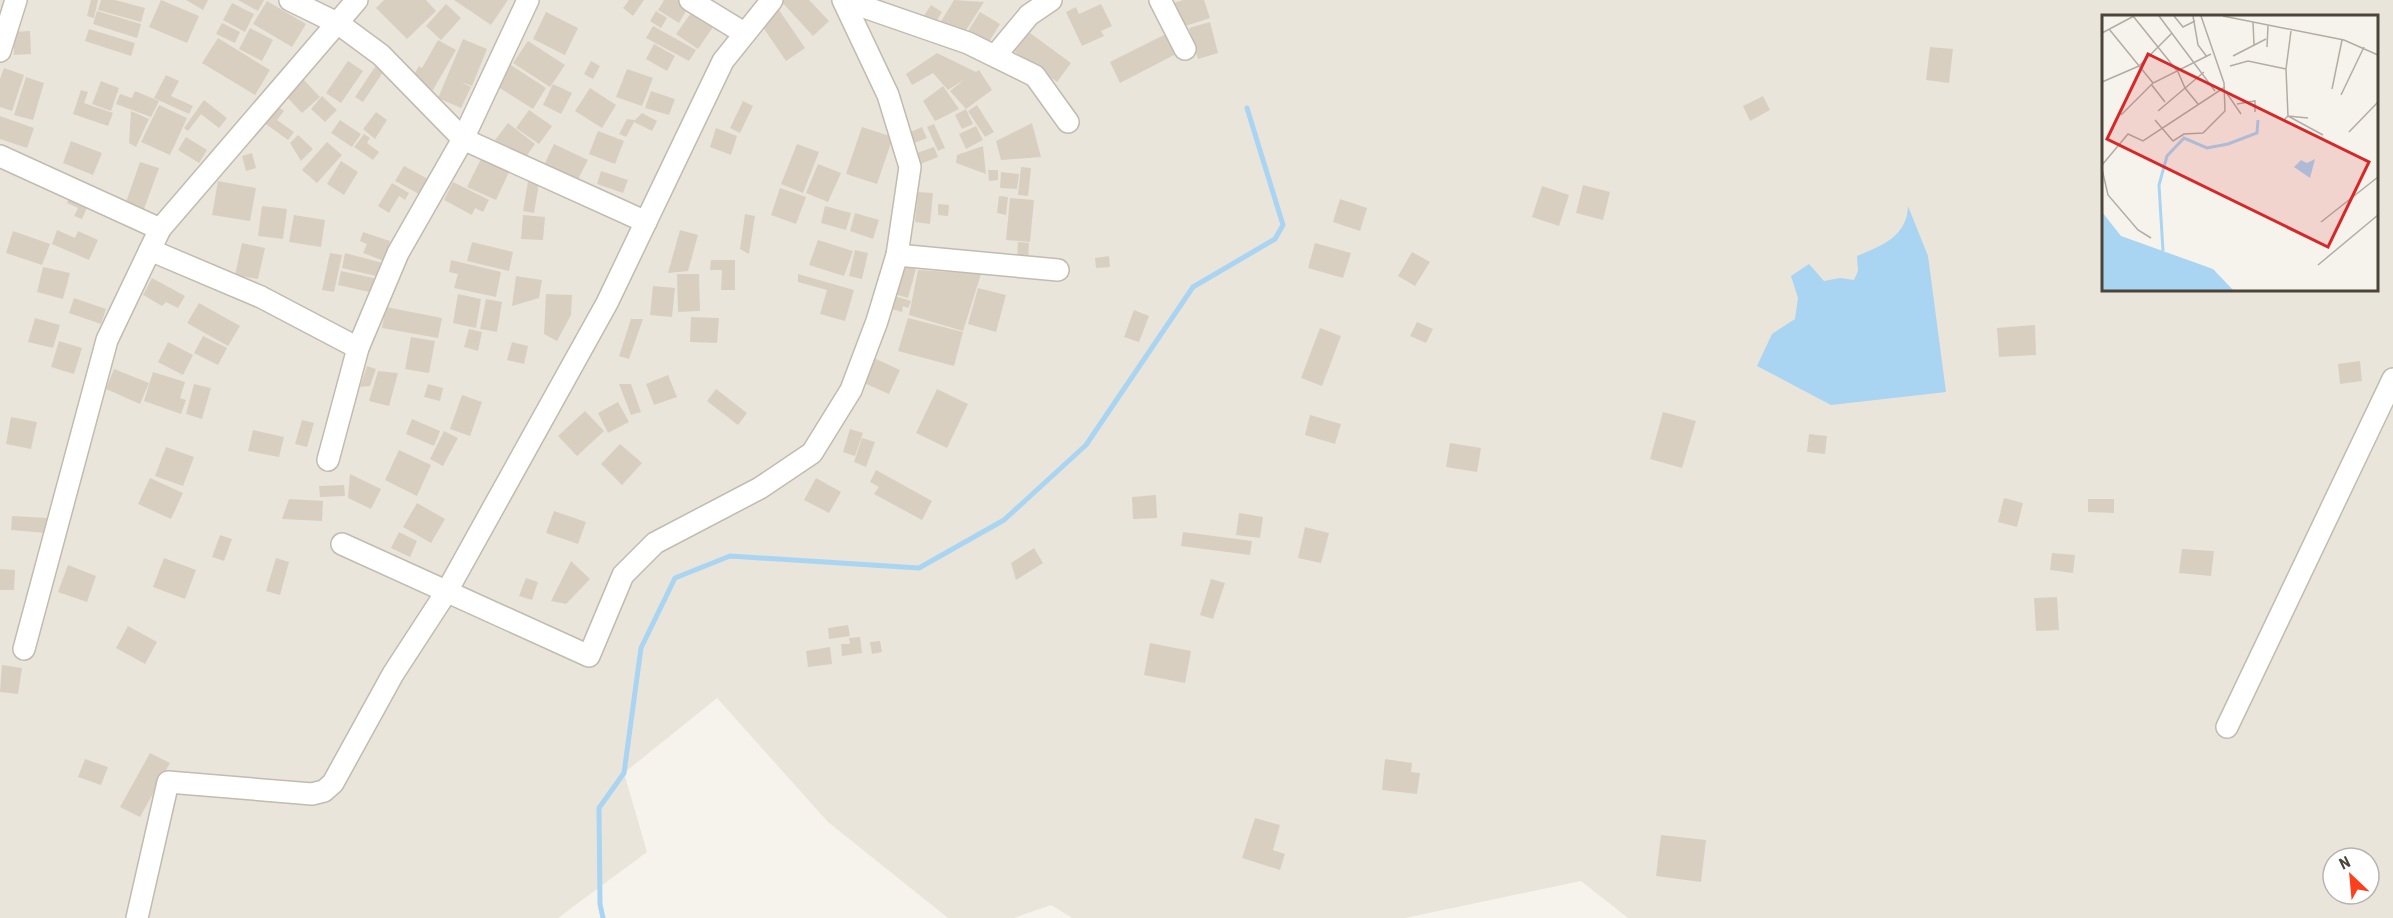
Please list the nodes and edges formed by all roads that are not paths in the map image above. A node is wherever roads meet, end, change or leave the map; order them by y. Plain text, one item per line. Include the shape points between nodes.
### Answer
1 (16, 0) edge
2 (290, 0) edge
3 (357, 0) edge
4 (528, 0) edge
5 (690, 0) edge
6 (772, 0) edge
7 (844, 0) edge
8 (1051, 0) edge
9 (1160, 0) edge
10 (339, 24) junction
11 (744, 33) junction
12 (1185, 49) dead end
13 (0, 51) edge
14 (995, 56) junction
15 (1068, 122) dead end
16 (463, 139) junction
17 (0, 156) edge
18 (646, 222) junction
19 (160, 229) junction
20 (150, 250) junction
21 (897, 255) junction
22 (1059, 270) dead end
23 (358, 348) junction
24 (2393, 379) edge
25 (327, 460) dead end
26 (342, 544) dead end
27 (447, 591) junction
28 (24, 649) dead end
29 (2227, 727) dead end
30 (137, 918) edge

1 - 13 street
2 - 10 street
3 - 10 street
4 - 16 street
5 - 11 street
6 - 11 street
7 - 14 street
7 - 21 street via 888,95 910,168
8 - 14 street via 1029,15
9 - 12 street
10 - 16 street via 381,55
10 - 19 street
11 - 18 street via 723,61
14 - 15 street via 1035,76
16 - 18 street
16 - 23 street via 398,254
17 - 19 street
18 - 27 street via 607,303
19 - 20 street
20 - 23 street via 261,297
20 - 28 street via 107,340
21 - 22 street
21 - 27 street via 851,390 812,453 760,489 655,543 623,575 590,656
23 - 25 street
24 - 29 street
26 - 27 street
27 - 30 street via 393,674 333,783 324,791 312,794 168,782

